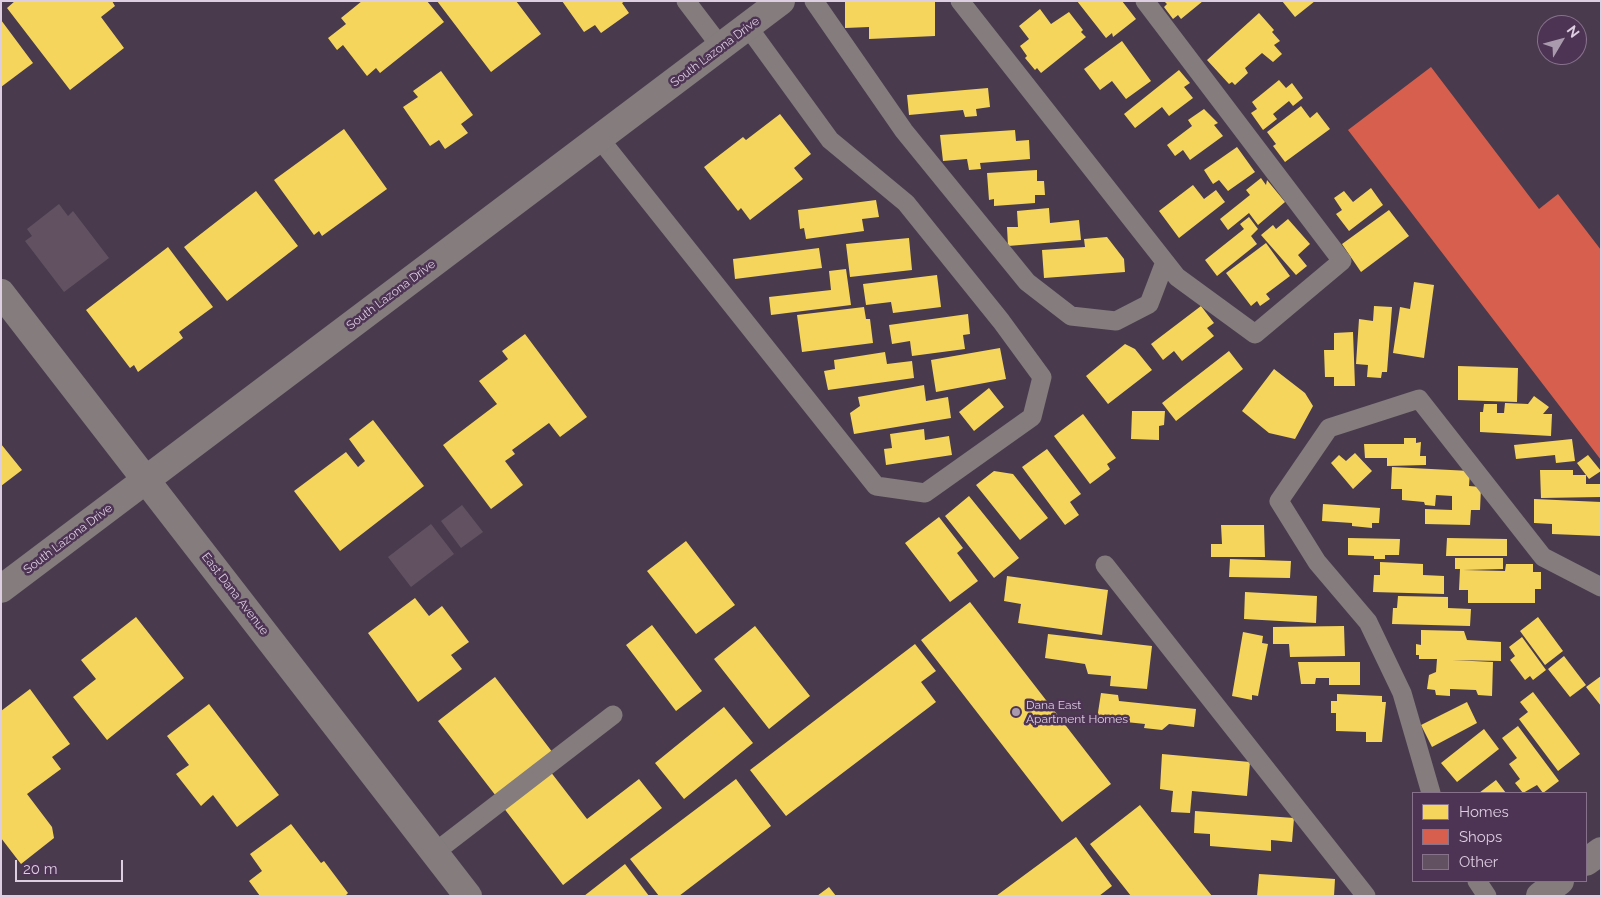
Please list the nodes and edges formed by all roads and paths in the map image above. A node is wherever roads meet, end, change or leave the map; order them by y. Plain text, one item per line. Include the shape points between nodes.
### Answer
1 (686, 1) edge
2 (781, 1) edge
3 (814, 1) edge
4 (960, 1) edge
5 (1145, 1) edge
6 (748, 27) junction
7 (721, 48) junction
8 (599, 138) junction
9 (1165, 262) junction
10 (1, 293) edge
11 (146, 480) junction
12 (1105, 565) dead end
13 (1601, 587) edge
14 (1, 589) edge
15 (612, 715) dead end
16 (1431, 792) edge
17 (434, 852) junction
18 (1601, 852) edge
19 (1587, 861) edge
20 (1478, 882) edge
21 (1559, 882) edge
22 (468, 896) edge
23 (1366, 896) edge
24 (1487, 896) edge
25 (1540, 896) edge

1 - 7 lane
2 - 6 street, South Lazona Drive
3 - 9 lane via 904,130 969,213 1027,282 1071,316 1116,321 1149,304
4 - 9 lane
5 - 9 lane via 1342,261 1255,334 1177,277
6 - 7 street, South Lazona Drive
6 - 8 lane via 830,140 906,203 1042,377 1032,417 925,493 876,486
7 - 8 street, South Lazona Drive
8 - 11 street, South Lazona Drive
10 - 11 street, East Dana Avenue
11 - 14 street, South Lazona Drive
11 - 17 street, East Dana Avenue
12 - 23 lane
13 - 16 lane via 1544,557 1419,399 1329,428 1279,501 1317,562 1368,622 1402,694
15 - 17 lane
17 - 22 street, East Dana Avenue
18 - 19 street
20 - 24 lane
21 - 25 street

